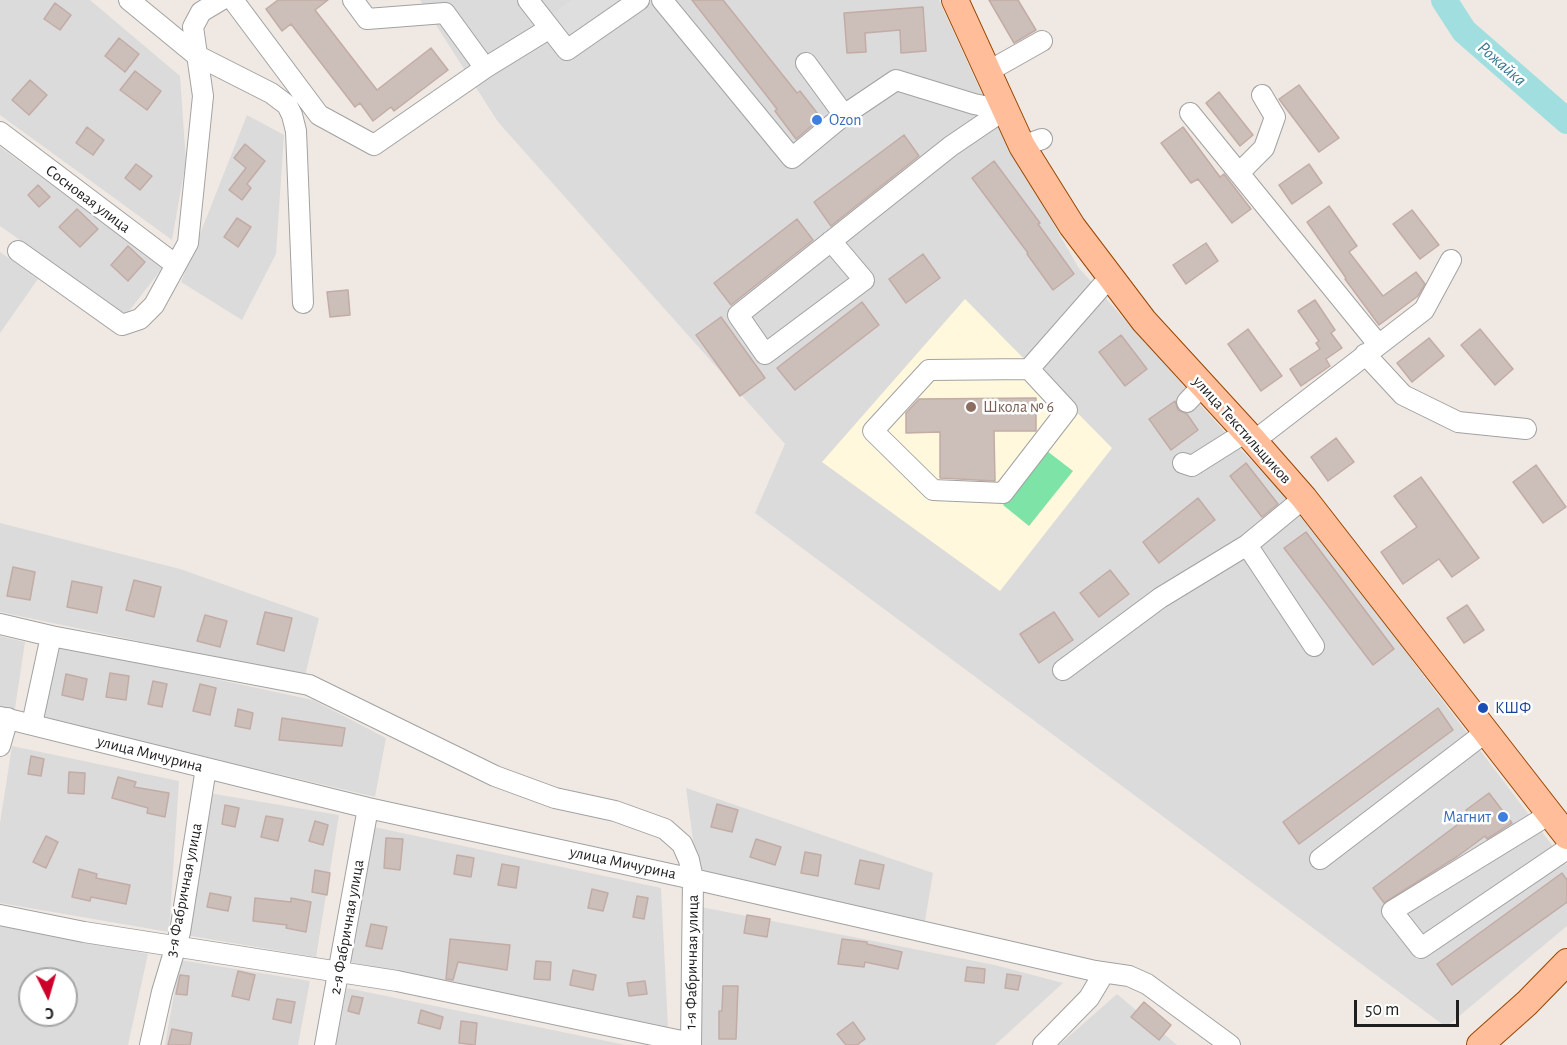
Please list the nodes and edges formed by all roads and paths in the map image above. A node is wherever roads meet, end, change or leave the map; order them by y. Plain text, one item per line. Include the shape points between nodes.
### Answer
1 (129, 0) edge
2 (220, 0) edge
3 (233, 0) edge
4 (353, 0) edge
5 (528, 0) edge
6 (639, 0) edge
7 (662, 0) edge
8 (956, 0) edge
9 (550, 28) junction
10 (1042, 41) dead end
11 (196, 54) junction
12 (806, 63) dead end
13 (485, 68) junction
14 (987, 72) junction
15 (1262, 95) dead end
16 (1004, 110) junction
17 (1190, 113) dead end
18 (844, 115) junction
19 (0, 132) edge
20 (1239, 173) junction
21 (831, 241) junction
22 (18, 251) dead end
23 (1451, 260) dead end
24 (176, 265) junction
25 (1111, 280) junction
26 (303, 303) dead end
27 (1371, 349) junction
28 (1029, 369) junction
29 (1526, 429) dead end
30 (1250, 436) junction
31 (1183, 463) dead end
32 (1304, 498) junction
33 (1247, 545) junction
34 (0, 624) edge
35 (51, 636) junction
36 (1314, 646) dead end
37 (1063, 670) dead end
38 (4, 718) edge
39 (32, 724) junction
40 (1486, 732) junction
41 (0, 746) edge
42 (206, 768) junction
43 (368, 808) junction
44 (1550, 814) junction
45 (1567, 836) edge
46 (1567, 849) edge
47 (1320, 859) dead end
48 (693, 879) junction
49 (0, 915) edge
50 (176, 946) junction
51 (1567, 962) edge
52 (339, 972) junction
53 (1104, 973) junction
54 (691, 1044) edge
55 (150, 1045) edge
56 (325, 1045) edge
57 (1043, 1045) edge
58 (1230, 1045) edge
59 (1480, 1045) edge

1 - 11 street
2 - 11 street via 201,12 193,27
3 - 13 street via 319,115 374,145
4 - 13 street via 367,19 445,13
5 - 9 street
6 - 9 street via 567,50
7 - 18 street via 792,158
8 - 14 main road, улица Текстильщиков
9 - 13 street
10 - 14 street
11 - 24 street via 202,108 188,243
11 - 26 street via 272,93 287,105 292,115 296,131
12 - 18 street
14 - 16 main road, улица Текстильщиков
15 - 20 street via 1275,117 1264,148
16 - 18 street via 896,81
16 - 21 street via 951,146
16 - 25 main road, улица Текстильщиков via 1032,142 1061,212
17 - 20 street
19 - 24 street, Сосновая улица
20 - 27 street
21 - 21 street via 738,315 765,354 864,280
22 - 24 street via 122,325 140,319 154,305
23 - 27 street via 1424,310
25 - 28 street
25 - 30 main road, улица Текстильщиков via 1195,393
27 - 29 street via 1403,395 1458,422
27 - 30 street
28 - 28 street via 1067,410 1003,493 933,490 873,430 929,370
30 - 31 street via 1192,466
30 - 32 main road, улица Текстильщиков
32 - 33 street
32 - 40 main road, улица Текстильщиков
33 - 36 street
33 - 37 street via 1160,597
34 - 35 street, 1-я Фабричная улица
35 - 39 street
35 - 48 street, 1-я Фабричная улица via 309,685 495,776 555,798 615,811 666,829 682,844
38 - 39 street, улица Мичурина
38 - 41 street
39 - 42 street, улица Мичурина
40 - 44 main road, улица Текстильщиков
40 - 47 street
42 - 43 street, улица Мичурина
42 - 50 street, 3-я Фабричная улица
43 - 48 street, улица Мичурина
43 - 52 street, 2-я Фабричная улица
44 - 45 main road, улица Текстильщиков
44 - 46 street via 1392,911 1421,948
48 - 53 street, улица Мичурина
48 - 54 street, 1-я Фабричная улица
49 - 50 street
50 - 52 street
50 - 55 street, 3-я Фабричная улица
51 - 59 main road
52 - 54 street via 448,991
52 - 56 street, 2-я Фабричная улица
53 - 57 street via 1089,998
53 - 58 street, улица Мичурина via 1129,976 1147,984

